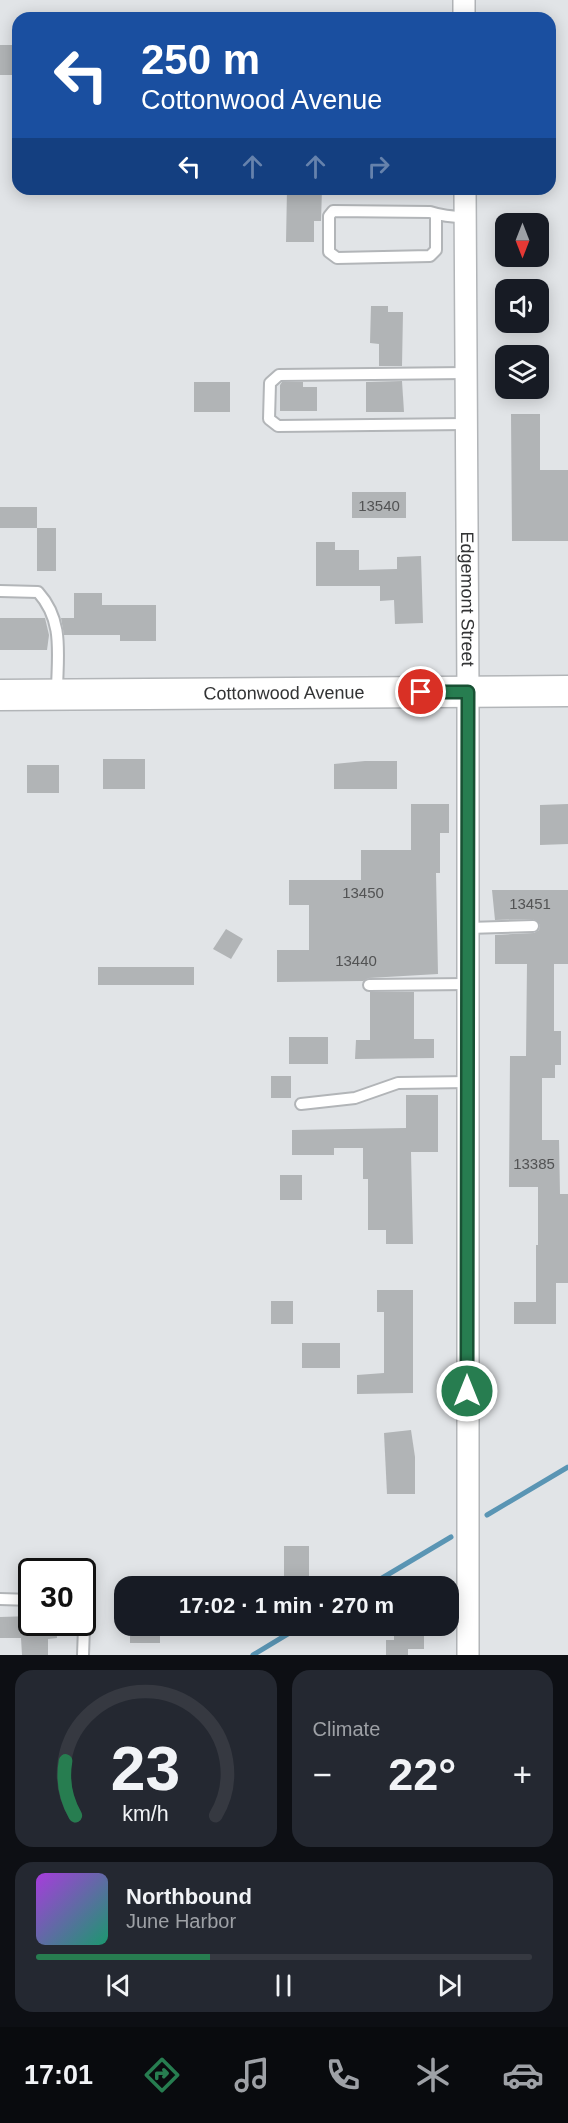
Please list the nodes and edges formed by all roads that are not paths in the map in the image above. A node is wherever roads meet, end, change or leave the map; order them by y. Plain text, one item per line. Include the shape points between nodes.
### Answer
1 (465, 195) edge
2 (436, 214) junction
3 (465, 217) junction
4 (466, 373) junction
5 (466, 424) junction
6 (0, 591) edge
7 (568, 691) edge
8 (468, 692) junction
9 (0, 695) edge
10 (57, 695) junction
11 (533, 926) dead end
12 (468, 928) junction
13 (468, 984) junction
14 (369, 985) dead end
15 (468, 1082) junction
16 (301, 1104) dead end
17 (0, 1599) edge
18 (18, 1599) edge
19 (84, 1636) edge
20 (83, 1655) edge
21 (468, 1655) edge

1 - 3 street, Edgemont Street
2 - 2 lane via 333,211 329,216 329,252 337,258 429,256 436,250
2 - 3 lane
3 - 4 street, Edgemont Street
4 - 5 street, Edgemont Street
4 - 5 lane via 279,375 270,383 267,409 269,419 278,426
5 - 8 street, Edgemont Street
6 - 10 lane via 38,592 49,605 56,619
7 - 8 street, Cottonwood Avenue
8 - 10 street, Cottonwood Avenue
8 - 12 street, Edgemont Street
9 - 10 street, Cottonwood Avenue
11 - 12 lane
12 - 13 street, Edgemont Street
13 - 14 lane
13 - 15 street, Edgemont Street
15 - 16 lane via 398,1083 355,1098
15 - 21 street, Edgemont Street
17 - 18 lane
19 - 20 lane

